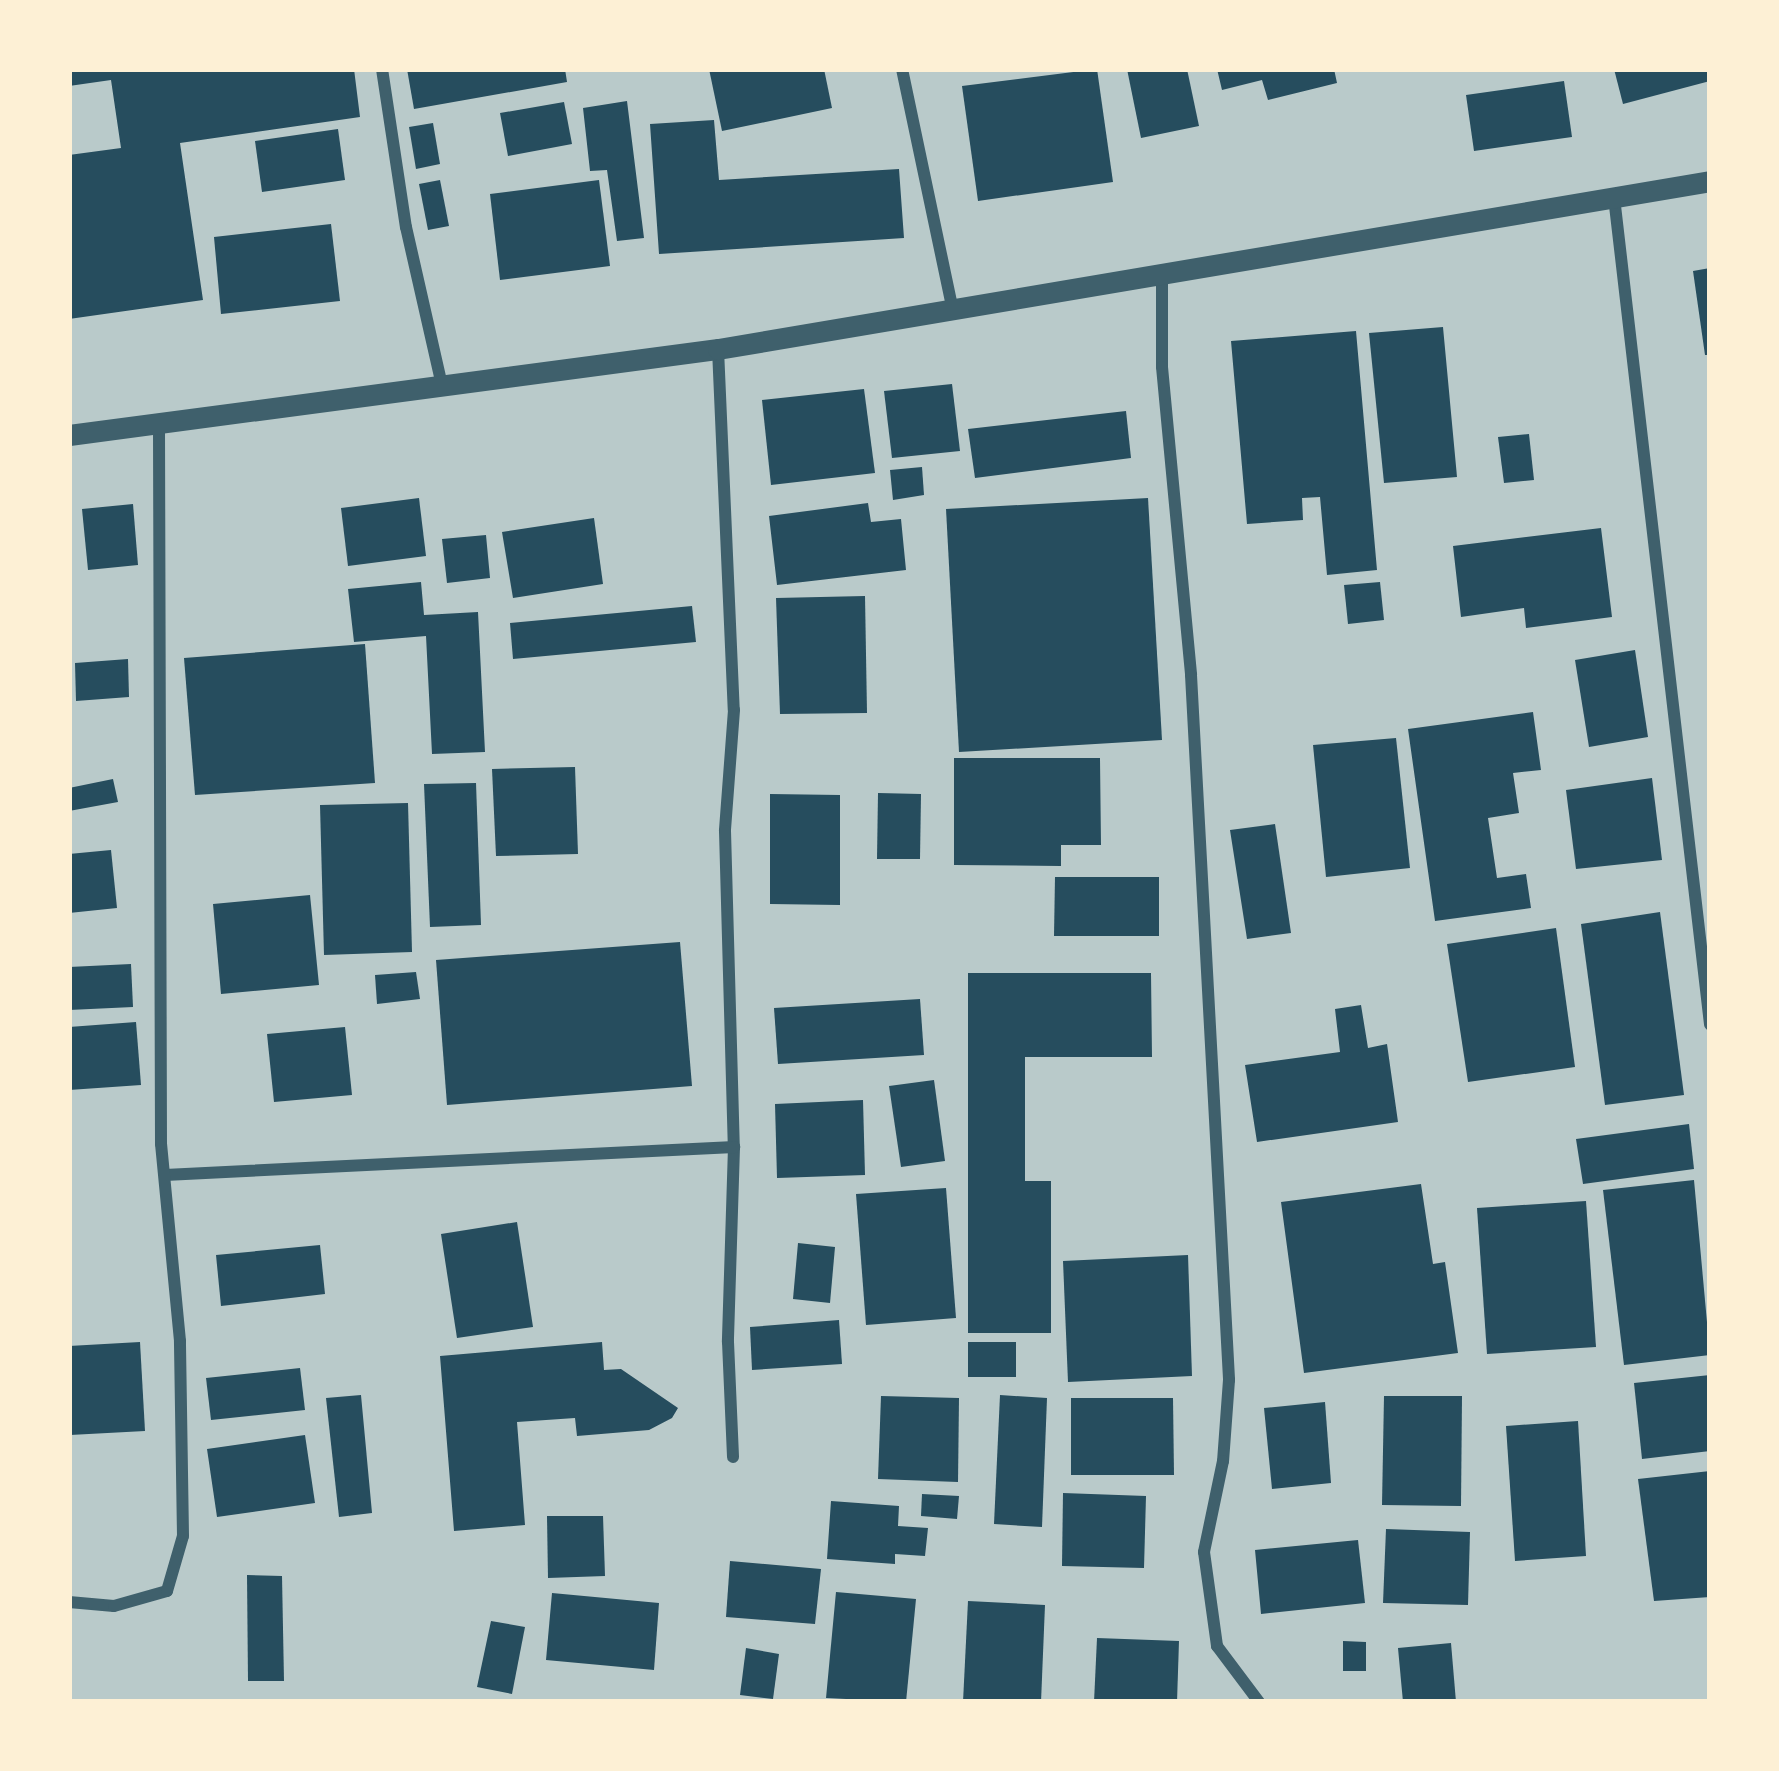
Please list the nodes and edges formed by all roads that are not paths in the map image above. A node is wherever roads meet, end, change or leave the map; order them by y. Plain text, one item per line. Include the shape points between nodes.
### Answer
1 (382, 69) edge
2 (902, 69) edge
3 (1710, 181) edge
4 (1614, 197) junction
5 (1162, 271) junction
6 (952, 307) junction
7 (718, 349) junction
8 (442, 385) junction
9 (159, 422) junction
10 (69, 435) edge
11 (1710, 1024) edge
12 (734, 1147) junction
13 (165, 1175) junction
14 (734, 1457) dead end
15 (69, 1602) edge
16 (1259, 1702) edge

1 - 8 street
2 - 6 street
3 - 4 street
4 - 5 street
4 - 11 street
5 - 6 street
5 - 16 street via 1229,1380 1204,1552 1217,1646
6 - 7 street
7 - 8 street
7 - 12 street via 734,710 724,831
8 - 9 street
9 - 10 street
9 - 13 street
12 - 13 street
12 - 14 street
13 - 15 street via 181,1342 183,1536 167,1591 114,1606

